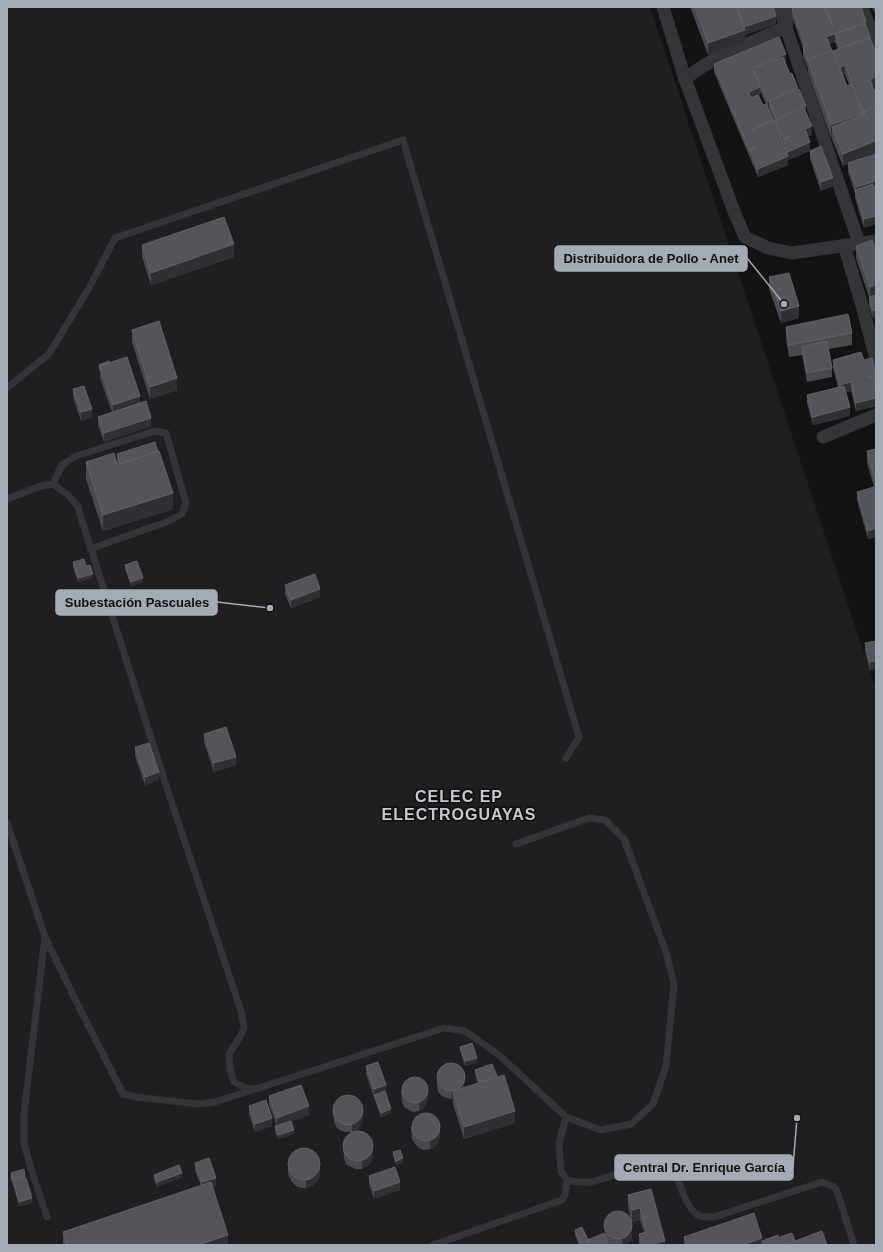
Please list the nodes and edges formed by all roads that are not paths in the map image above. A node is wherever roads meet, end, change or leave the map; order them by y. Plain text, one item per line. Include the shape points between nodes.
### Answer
1 (663, 7) edge
2 (779, 7) edge
3 (794, 7) edge
4 (862, 7) edge
5 (786, 27) junction
6 (876, 45) edge
7 (685, 79) junction
8 (876, 241) edge
9 (859, 243) junction
10 (844, 245) junction
11 (876, 359) edge
12 (7, 388) edge
13 (876, 415) edge
14 (823, 437) dead end
15 (53, 484) junction
16 (7, 499) edge
17 (90, 548) junction
18 (566, 758) dead end
19 (7, 822) edge
20 (516, 844) dead end
21 (45, 937) junction
22 (256, 1088) junction
23 (566, 1117) junction
24 (567, 1180) junction
25 (48, 1218) dead end
26 (433, 1245) edge
27 (854, 1245) edge

1 - 7 street
2 - 5 street
3 - 5 street via 790,10
4 - 6 street
5 - 7 street via 718,58
5 - 9 street
7 - 10 street via 745,237 768,248 792,253
8 - 9 street
9 - 10 street
10 - 11 street
12 - 18 lane via 49,354 89,288 114,238 403,140 578,737
13 - 14 street
15 - 16 lane
15 - 17 lane via 68,494 77,505
15 - 17 lane via 63,464 76,456 155,431 166,433 186,503 182,514 169,521
17 - 22 lane via 242,1014 244,1028 229,1054 230,1070 234,1082 245,1088
19 - 21 lane
20 - 23 lane via 589,818 605,820 624,839 666,952 674,984 666,1066 654,1104 631,1124 601,1130
21 - 22 lane via 123,1094 198,1104 215,1102
21 - 25 lane via 24,1113 24,1143
22 - 23 lane via 444,1028 465,1032 499,1054
23 - 24 lane via 559,1144 561,1171
24 - 26 lane via 562,1200
24 - 27 lane via 594,1182 640,1166 669,1160 690,1208 699,1216 706,1217 714,1217 822,1182 831,1185 837,1191

